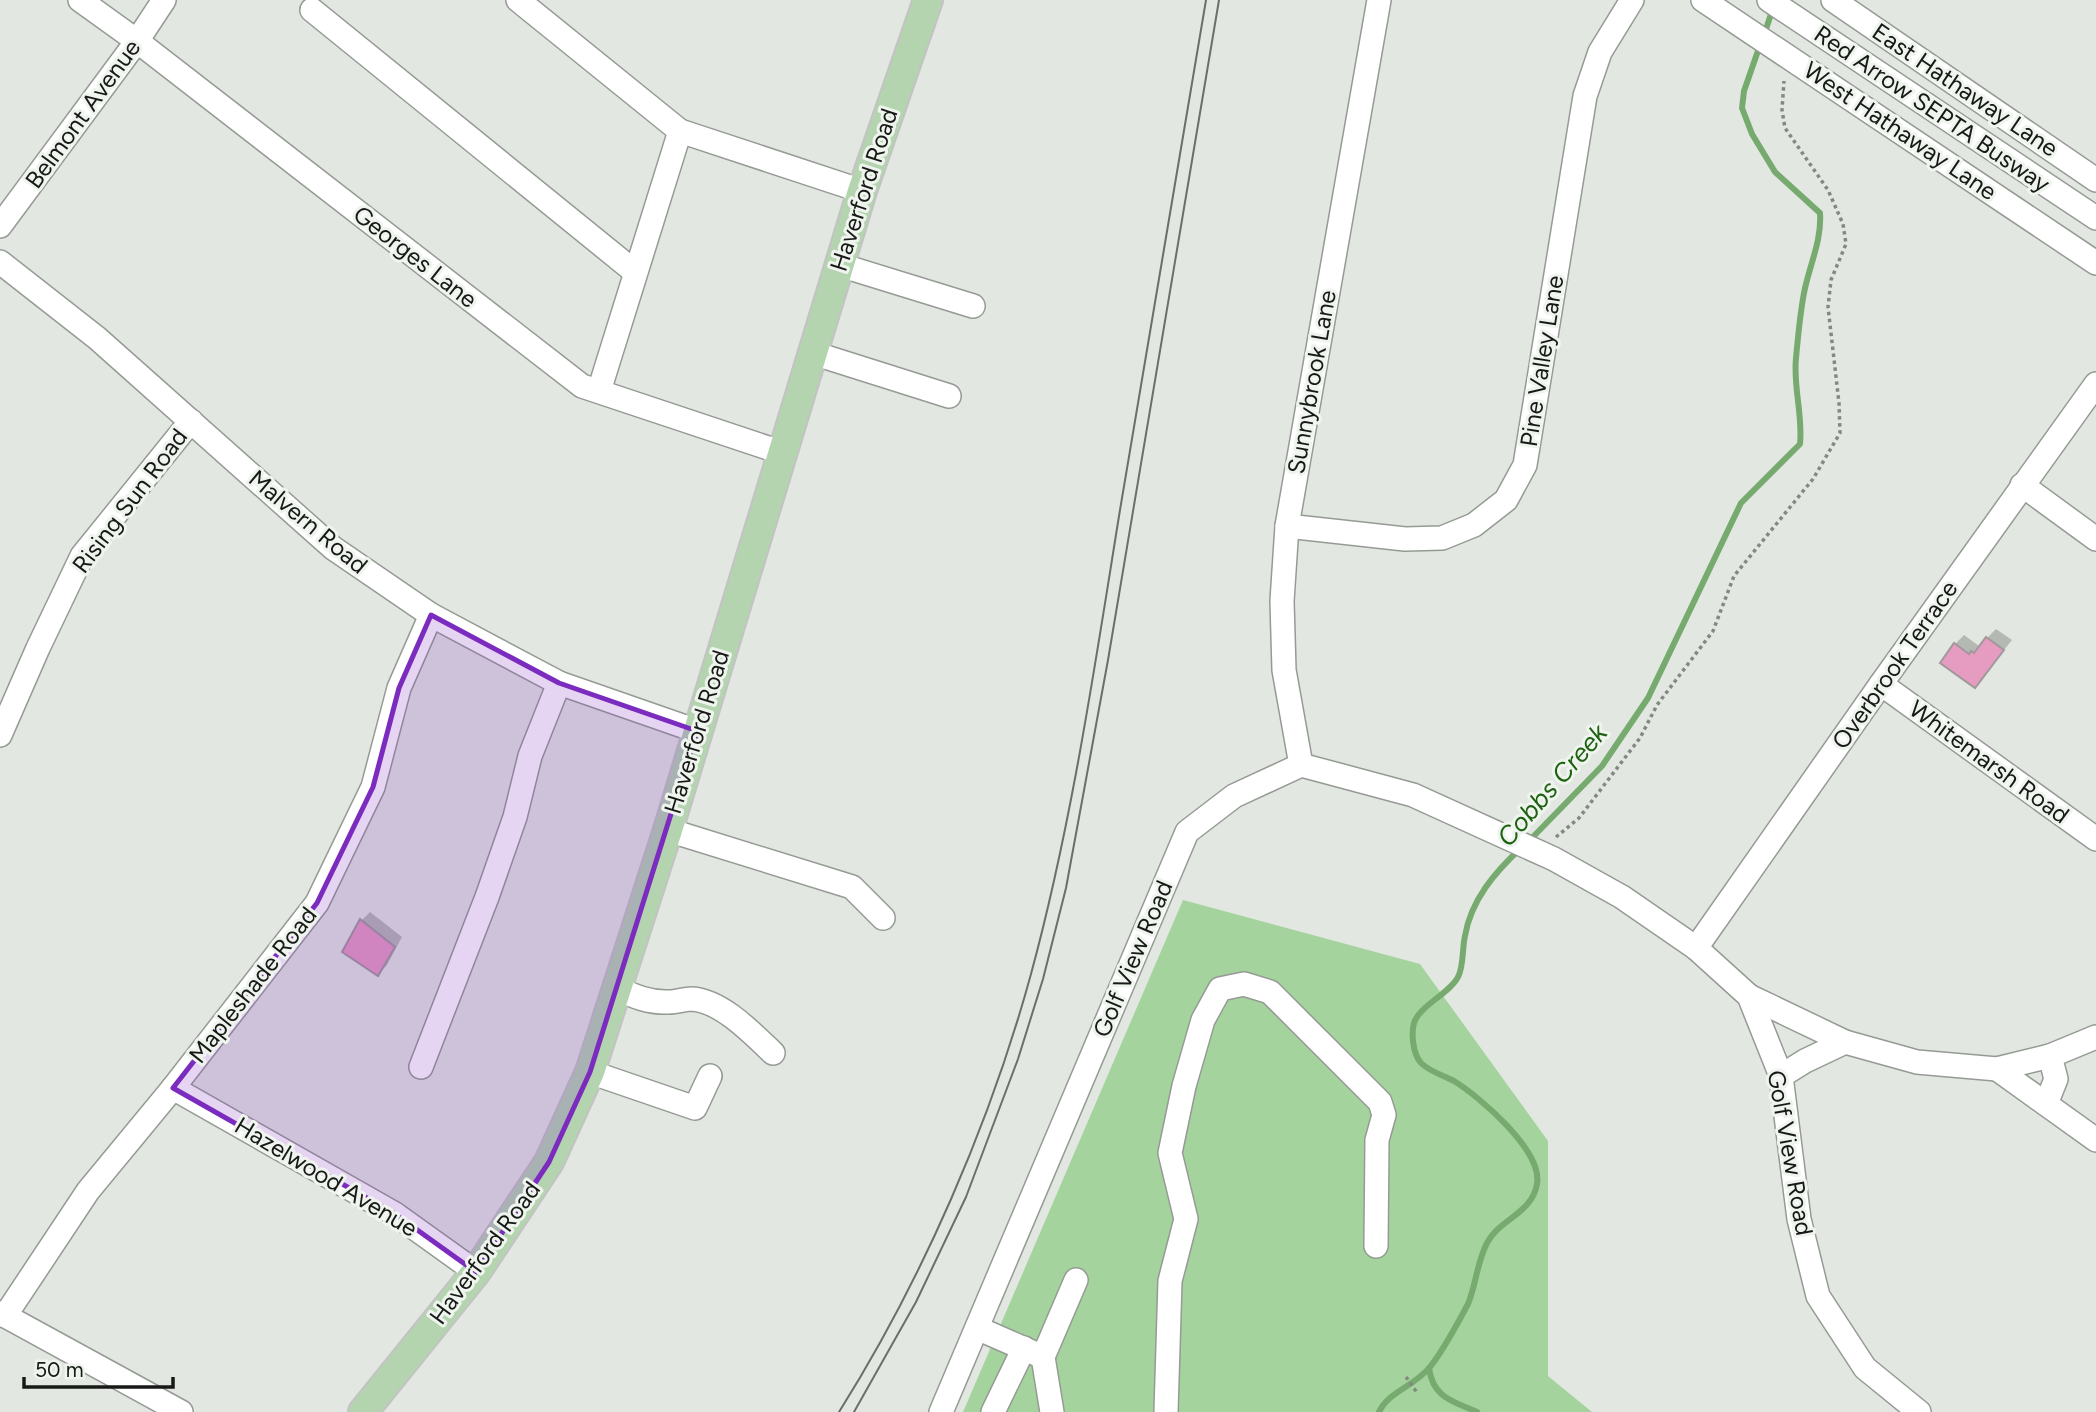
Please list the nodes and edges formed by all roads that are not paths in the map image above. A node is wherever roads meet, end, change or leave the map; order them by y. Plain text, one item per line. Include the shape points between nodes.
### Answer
1 (80, 0) edge
2 (164, 0) edge
3 (518, 0) edge
4 (928, 0) edge
5 (1379, 0) edge
6 (1632, 0) edge
7 (1703, 0) edge
8 (1769, 0) edge
9 (1833, 0) edge
10 (312, 10) dead end
11 (137, 41) junction
12 (680, 131) junction
13 (2096, 180) edge
14 (862, 191) junction
15 (2096, 218) edge
16 (0, 226) edge
17 (0, 261) edge
18 (2096, 263) edge
19 (839, 265) junction
20 (635, 272) junction
21 (973, 306) dead end
22 (813, 353) junction
23 (2096, 384) edge
24 (598, 391) junction
25 (949, 396) dead end
26 (191, 421) junction
27 (783, 453) junction
28 (2022, 485) junction
29 (1287, 526) junction
30 (2096, 539) edge
31 (431, 615) junction
32 (559, 683) junction
33 (1881, 684) junction
34 (697, 731) junction
35 (0, 735) edge
36 (1301, 765) junction
37 (668, 830) junction
38 (2096, 839) edge
39 (883, 918) dead end
40 (1696, 948) junction
41 (617, 988) junction
42 (1749, 996) junction
43 (2096, 1037) edge
44 (1845, 1042) junction
45 (773, 1054) dead end
46 (2050, 1056) junction
47 (421, 1067) dead end
48 (1997, 1069) junction
49 (590, 1072) junction
50 (710, 1076) dead end
51 (1781, 1076) junction
52 (173, 1088) junction
53 (2046, 1104) junction
54 (2096, 1140) edge
55 (1376, 1246) dead end
56 (476, 1272) junction
57 (1076, 1280) dead end
58 (3, 1315) edge
59 (977, 1328) junction
60 (1034, 1352) junction
61 (181, 1412) edge
62 (363, 1412) edge
63 (942, 1412) edge
64 (993, 1412) edge
65 (1052, 1412) edge
66 (1166, 1412) edge
67 (1919, 1412) edge

1 - 11 street, Georges Lane
2 - 11 street, Belmont Avenue
3 - 12 street
4 - 14 main road, Haverford Road
5 - 29 street, Sunnybrook Lane
6 - 29 street, Pine Valley Lane via 1600,52 1585,96 1525,464 1506,500 1474,525 1442,538 1405,539
7 - 18 street, West Hathaway Lane
8 - 15 street, Red Arrow SEPTA Busway
9 - 13 street, East Hathaway Lane
10 - 20 street
11 - 16 street, Belmont Avenue
11 - 24 street, Georges Lane via 582,386
12 - 14 street
12 - 20 street
14 - 19 main road, Haverford Road
17 - 26 street, Malvern Road
19 - 21 street
19 - 22 main road, Haverford Road
20 - 24 street
22 - 25 street
22 - 27 main road, Haverford Road
23 - 28 street, Overbrook Terrace
24 - 27 street, Georges Lane
26 - 31 street, Malvern Road via 333,548
26 - 35 street, Rising Sun Road via 82,556
27 - 34 main road, Haverford Road
28 - 30 street
28 - 33 street, Overbrook Terrace
29 - 36 street, Sunnybrook Lane via 1284,670
31 - 32 street, Malvern Road
31 - 52 street, Mapleshade Road via 399,688 373,787 317,903
32 - 34 street, Malvern Road
32 - 47 street via 530,756 487,897
33 - 38 street, Whitemarsh Road
33 - 40 street, Overbrook Terrace
34 - 37 main road, Haverford Road
36 - 40 street, Golf View Road via 1413,795 1535,850 1622,897
36 - 59 street, Golf View Road via 1234,796 1187,832
37 - 39 street via 852,887
37 - 41 main road, Haverford Road
40 - 42 street, Golf View Road
41 - 45 street via 639,1000 693,999 710,1005 739,1021
41 - 49 main road, Haverford Road
42 - 44 street
42 - 51 street, Golf View Road
43 - 46 street
44 - 48 street via 1917,1062
44 - 51 street
46 - 48 street
46 - 53 street via 2056,1079
48 - 53 street
49 - 50 street via 695,1108
49 - 56 main road, Haverford Road via 549,1162
51 - 67 street, Golf View Road via 1799,1219 1818,1296 1865,1368
52 - 56 street, Hazelwood Avenue via 396,1214
52 - 58 street, Mapleshade Road via 88,1191
53 - 54 street
55 - 66 street via 1377,1140 1384,1115 1380,1102 1270,992 1244,984 1220,989 1203,1020 1170,1153 1186,1219 1170,1281
56 - 62 main road, Haverford Road
57 - 60 street
58 - 61 street
59 - 60 street
59 - 63 street, Golf View Road
60 - 64 street
60 - 65 street

